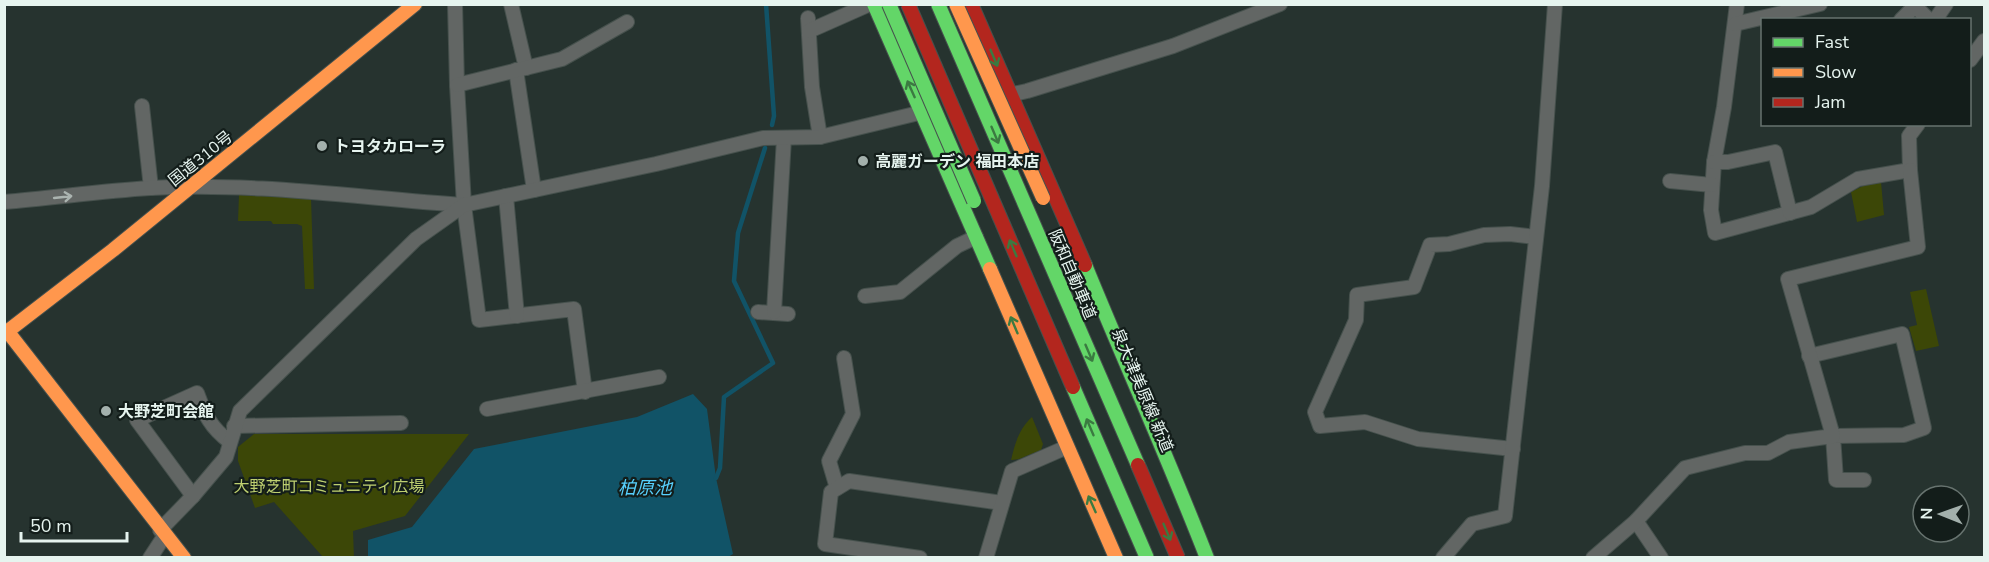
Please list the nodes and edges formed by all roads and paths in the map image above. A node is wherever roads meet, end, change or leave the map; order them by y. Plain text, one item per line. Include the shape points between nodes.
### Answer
1 (415, 4) edge
2 (455, 4) edge
3 (511, 4) edge
4 (872, 4) edge
5 (889, 4) edge
6 (908, 4) edge
7 (938, 4) edge
8 (956, 4) edge
9 (971, 4) edge
10 (1280, 4) edge
11 (1555, 4) edge
12 (1737, 4) edge
13 (1820, 4) edge
14 (1946, 4) edge
15 (1903, 18) edge
16 (1927, 18) edge
17 (1936, 18) edge
18 (627, 22) dead end
19 (1735, 24) junction
20 (1984, 41) edge
21 (1971, 58) edge
22 (521, 69) junction
23 (457, 86) junction
24 (1011, 95) junction
25 (142, 106) dead end
26 (921, 112) junction
27 (1916, 126) edge
28 (820, 137) junction
29 (784, 138) junction
30 (1714, 162) junction
31 (1910, 170) junction
32 (1670, 181) dead end
33 (1712, 185) junction
34 (151, 188) junction
35 (189, 188) junction
36 (534, 190) junction
37 (506, 196) junction
38 (4, 202) edge
39 (464, 205) junction
40 (1790, 213) junction
41 (976, 237) junction
42 (1536, 237) junction
43 (865, 296) dead end
44 (758, 312) dead end
45 (517, 316) junction
46 (6, 333) edge
47 (1809, 356) junction
48 (844, 358) dead end
49 (659, 377) dead end
50 (585, 392) junction
51 (487, 409) dead end
52 (401, 423) dead end
53 (234, 426) junction
54 (1833, 436) junction
55 (230, 442) junction
56 (1067, 447) junction
57 (1513, 449) junction
58 (1864, 480) dead end
59 (837, 488) junction
60 (193, 496) junction
61 (1002, 503) junction
62 (1636, 521) junction
63 (162, 532) junction
64 (150, 558) edge
65 (183, 558) edge
66 (920, 558) edge
67 (986, 558) edge
68 (1116, 558) edge
69 (1128, 558) edge
70 (1147, 558) edge
71 (1178, 558) edge
72 (1199, 558) edge
73 (1207, 558) edge
74 (1443, 558) edge
75 (1593, 558) edge
76 (1661, 558) edge

1 - 35 main road, 国道310号
2 - 23 street
3 - 22 street
26 -> 4 main road
4 - 28 street via 808,25
5 - 69 main road, bridge
70 -> 6 main road, bridge
7 -> 71 main road, 阪和自動車道, bridge
8 - 72 main road, 泉大津美原線 新道, bridge
9 -> 24 main road
10 - 24 street via 1173,46
11 - 42 street
12 - 19 street
13 - 19 street
14 - 17 street
15 - 16 street via 1915,6
18 - 22 street via 562,59
19 - 30 street
20 - 21 street
22 - 23 street
22 - 36 street
23 - 39 street
24 - 26 street
24 - 73 main road
25 - 34 street
26 - 28 street
26 - 41 main road
27 - 31 street via 1909,136
28 - 29 street
29 - 36 street via 763,138
29 - 44 street via 781,313
30 - 33 street
30 - 40 street via 1775,152
31 - 40 street via 1858,179 1811,207
31 - 47 street via 1918,247 1788,279
32 - 33 street
33 - 40 street via 1715,233
34 - 35 street
38 -> 34 street
35 - 39 street via 315,192
35 - 46 main road, 国道310号
36 - 37 street
37 - 39 street
37 - 45 street
39 - 45 street via 479,320
39 - 53 street via 416,239 240,411
41 - 43 street via 957,246 900,292
56 -> 41 main road
42 - 57 street
42 - 57 street via 1484,235 1430,245 1414,287 1357,296 1356,320 1315,412 1320,426 1365,422 1418,439
45 - 50 street via 574,309
46 - 63 main road
47 - 54 street
47 - 54 street via 1902,334 1924,428 1904,435
48 - 59 street via 853,414 829,461
49 - 50 street
50 - 51 street
52 - 53 street
53 - 55 street
54 - 58 street via 1836,480
54 - 62 street via 1789,442 1768,453 1745,453 1685,468
55 - 60 street via 226,457
55 - 60 street via 205,417 196,393 136,420
56 - 61 street via 1012,471
68 -> 56 main road
57 - 74 street via 1506,516 1472,524
59 - 61 street via 849,481
59 - 66 street via 831,492 825,544
60 - 63 street
61 - 67 street
62 - 75 street
62 - 76 street
63 - 64 street
63 - 65 main road

